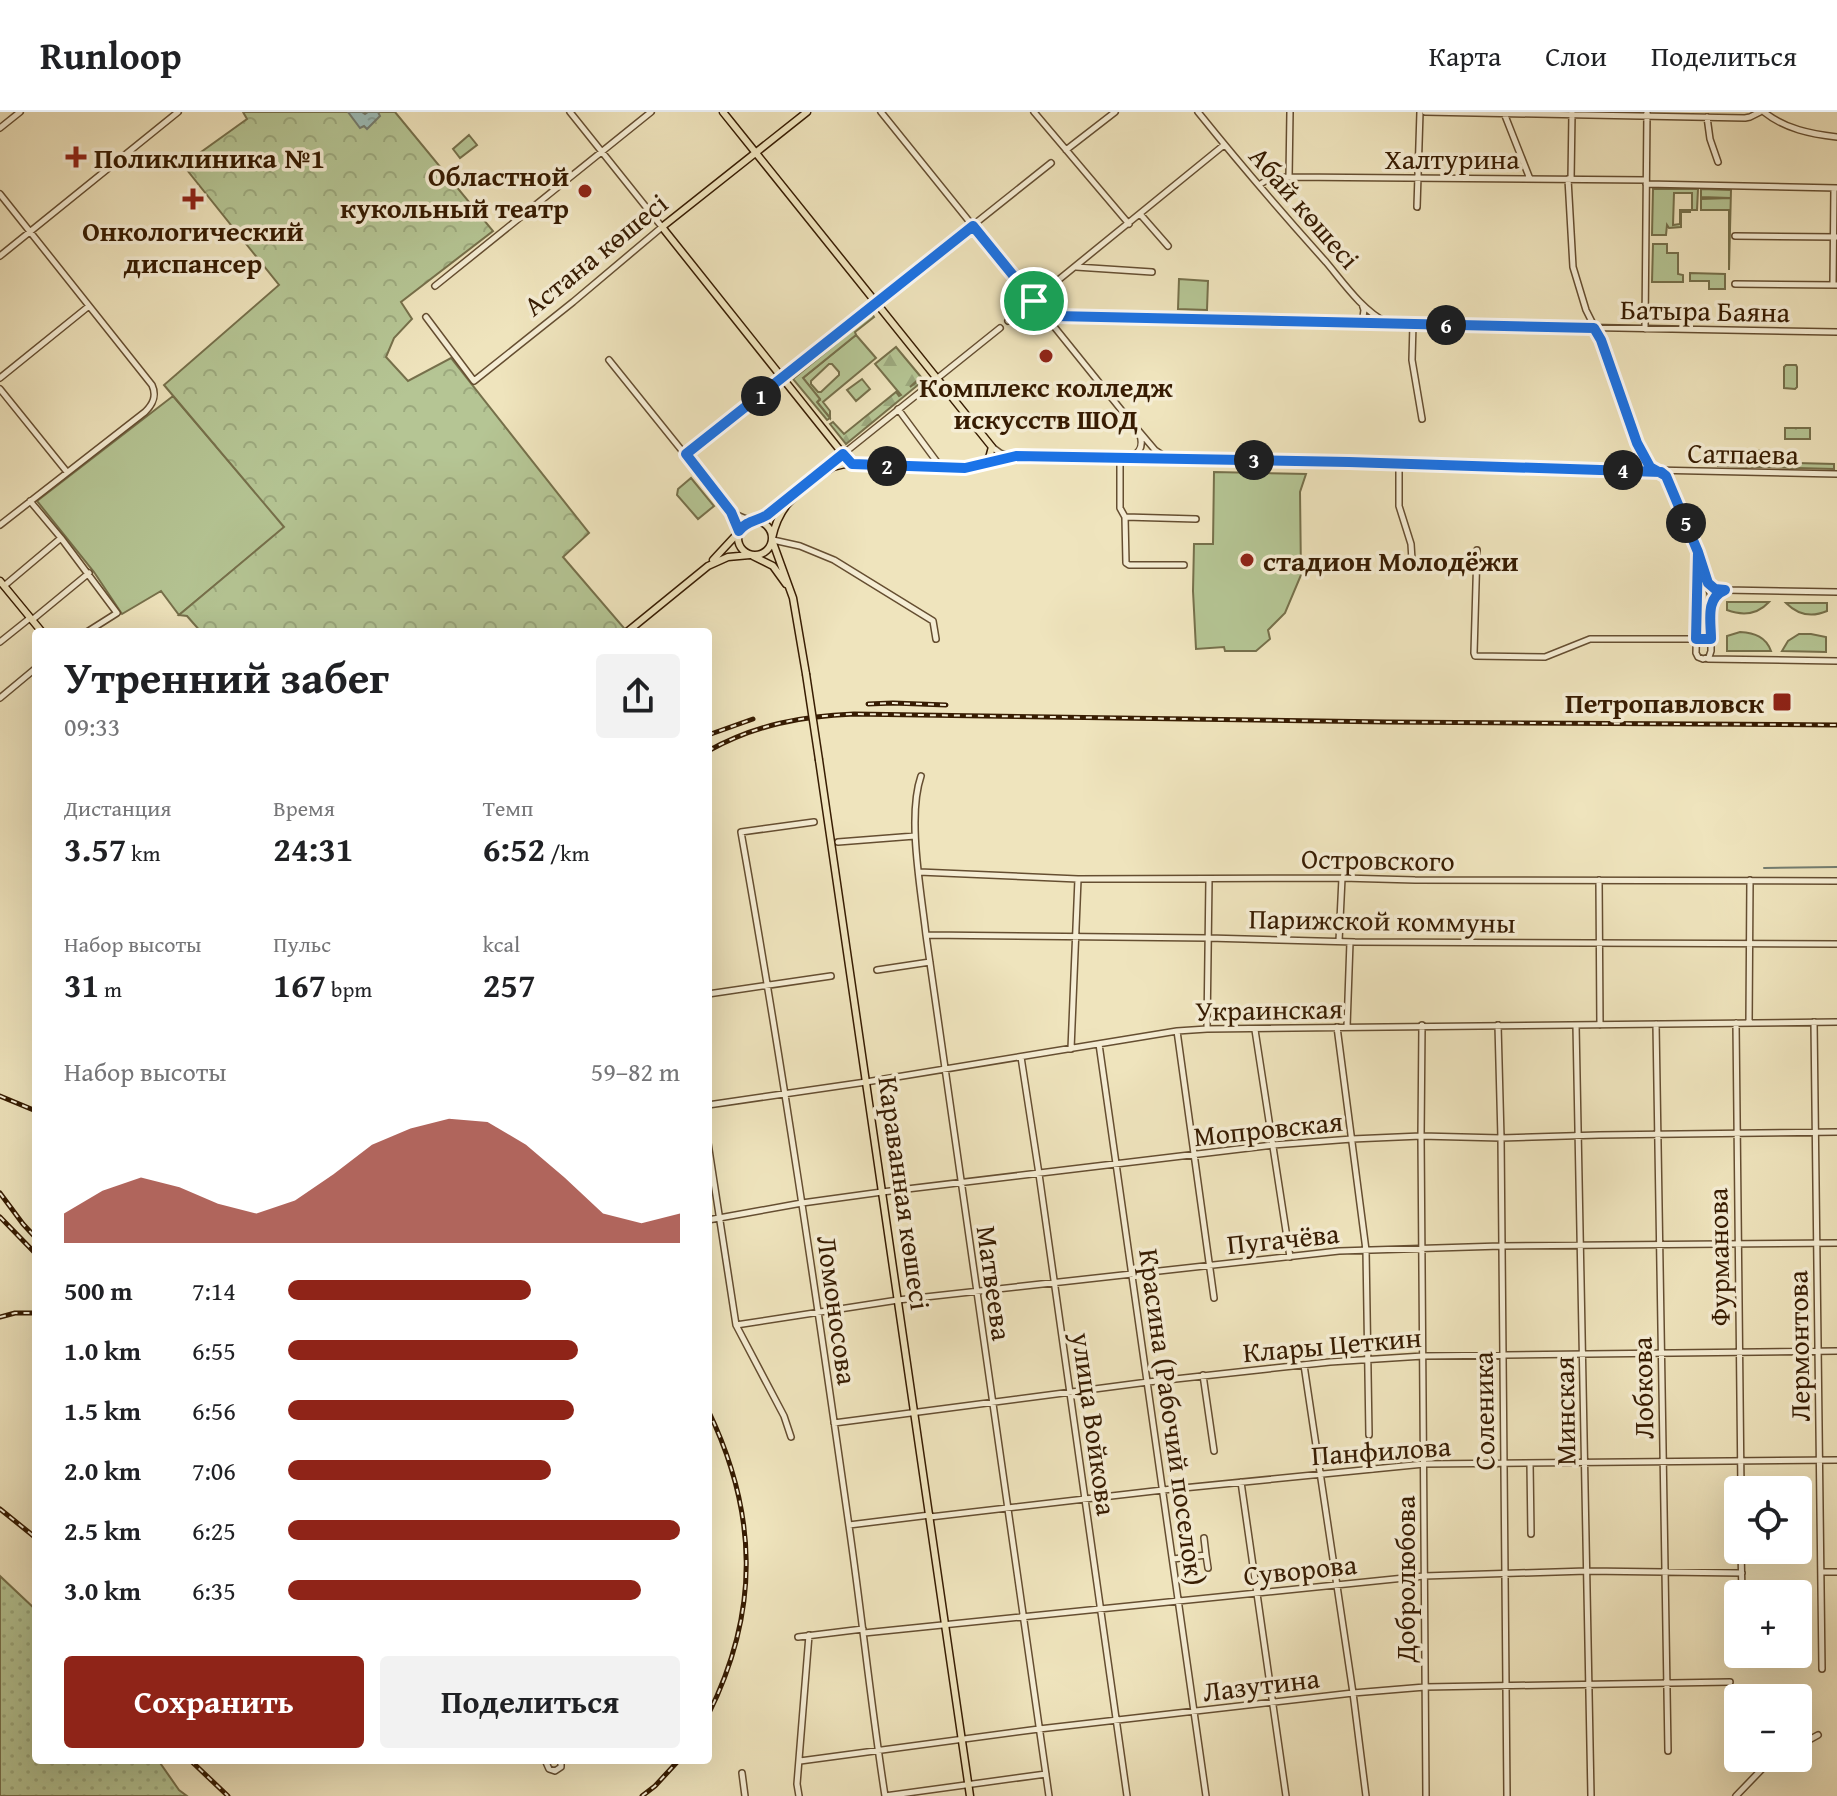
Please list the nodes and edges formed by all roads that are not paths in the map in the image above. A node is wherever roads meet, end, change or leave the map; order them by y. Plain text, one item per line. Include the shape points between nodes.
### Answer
1 (20, 112) edge
2 (178, 112) edge
3 (570, 112) edge
4 (651, 112) edge
5 (723, 112) edge
6 (807, 112) edge
7 (881, 112) edge
8 (1034, 112) edge
9 (1115, 112) edge
10 (1210, 112) edge
11 (1290, 112) edge
12 (1422, 112) edge
13 (1762, 112) edge
14 (1198, 113) edge
15 (1504, 113) edge
16 (1572, 113) edge
17 (1646, 114) edge
18 (1707, 117) junction
19 (0, 128) edge
20 (1837, 137) edge
21 (1224, 145) junction
22 (1066, 150) junction
23 (601, 151) junction
24 (756, 153) junction
25 (1718, 162) dead end
26 (1051, 163) dead end
27 (1289, 177) junction
28 (1418, 178) junction
29 (1530, 179) junction
30 (1569, 179) junction
31 (1646, 182) junction
32 (1259, 185) junction
33 (1835, 188) edge
34 (0, 194) edge
35 (1417, 207) dead end
36 (1140, 214) junction
37 (1129, 224) junction
38 (973, 226) junction
39 (662, 227) junction
40 (30, 232) junction
41 (1735, 236) dead end
42 (1835, 237) edge
43 (1168, 246) dead end
44 (0, 256) edge
45 (1075, 267) junction
46 (1152, 272) dead end
47 (1735, 284) dead end
48 (1835, 285) edge
49 (435, 286) dead end
50 (1034, 301) junction
51 (1360, 301) junction
52 (876, 303) junction
53 (89, 306) junction
54 (1045, 314) junction
55 (1065, 316) junction
56 (426, 317) dead end
57 (1008, 321) dead end
58 (1351, 323) junction
59 (1388, 323) junction
60 (1413, 324) junction
61 (1000, 328) dead end
62 (1594, 328) junction
63 (1608, 328) junction
64 (1645, 329) junction
65 (1058, 331) junction
66 (1837, 332) edge
67 (1601, 340) junction
68 (609, 360) dead end
69 (0, 378) edge
70 (936, 378) junction
71 (782, 379) junction
72 (0, 389) edge
73 (898, 409) junction
74 (1422, 419) dead end
75 (1136, 428) junction
76 (1637, 443) junction
77 (852, 447) junction
78 (992, 447) junction
79 (686, 454) junction
80 (843, 454) junction
81 (1016, 456) junction
82 (1644, 457) junction
83 (1121, 458) junction
84 (1168, 459) junction
85 (851, 463) junction
86 (1399, 464) junction
87 (976, 467) junction
88 (941, 468) junction
89 (1614, 469) junction
90 (1636, 471) junction
91 (67, 472) junction
92 (1661, 472) junction
93 (822, 474) junction
94 (1837, 474) edge
95 (30, 501) junction
96 (731, 512) junction
97 (1125, 517) junction
98 (1196, 519) dead end
99 (754, 521) junction
100 (0, 525) edge
101 (739, 532) junction
102 (61, 538) junction
103 (772, 539) junction
104 (1477, 550) dead end
105 (1698, 552) junction
106 (751, 555) junction
107 (1412, 560) dead end
108 (1184, 565) dead end
109 (708, 566) junction
110 (89, 573) junction
111 (2, 583) edge
112 (1708, 583) junction
113 (1725, 590) junction
114 (1837, 594) edge
115 (793, 598) junction
116 (1711, 602) junction
117 (31, 619) junction
118 (39, 628) edge
119 (93, 628) edge
120 (632, 628) edge
121 (936, 639) dead end
122 (1696, 639) junction
123 (1711, 639) junction
124 (0, 642) edge
125 (1703, 659) junction
126 (1837, 661) edge
127 (32, 671) edge
128 (0, 698) edge
129 (921, 776) dead end
130 (814, 822) dead end
131 (915, 836) junction
132 (838, 842) dead end
133 (919, 872) junction
134 (1342, 878) junction
135 (1078, 879) junction
136 (1209, 879) junction
137 (1599, 880) junction
138 (1750, 880) junction
139 (1837, 881) edge
140 (926, 935) junction
141 (1076, 936) junction
142 (1208, 938) junction
143 (1339, 941) junction
144 (1350, 942) junction
145 (1600, 942) junction
146 (1749, 943) junction
147 (1837, 944) edge
148 (930, 962) junction
149 (877, 970) dead end
150 (831, 976) dead end
151 (768, 985) junction
152 (712, 993) edge
153 (1814, 1022) junction
154 (1837, 1022) edge
155 (1736, 1023) junction
156 (1749, 1023) junction
157 (1656, 1024) junction
158 (1422, 1025) junction
159 (1498, 1025) junction
160 (1576, 1025) junction
161 (1600, 1025) junction
162 (1337, 1027) junction
163 (1347, 1027) junction
164 (1207, 1029) junction
165 (1255, 1030) junction
166 (1177, 1031) junction
167 (1099, 1044) junction
168 (1071, 1049) junction
169 (1021, 1057) junction
170 (946, 1069) junction
171 (866, 1082) junction
172 (785, 1094) junction
173 (712, 1104) edge
174 (1816, 1132) junction
175 (1837, 1132) edge
176 (1736, 1134) junction
177 (1578, 1135) junction
178 (1658, 1135) junction
179 (1421, 1136) junction
180 (1501, 1138) junction
181 (1352, 1139) junction
182 (1273, 1145) junction
183 (1194, 1156) junction
184 (1117, 1165) junction
185 (712, 1168) edge
186 (1039, 1174) junction
187 (960, 1183) junction
188 (882, 1192) junction
189 (802, 1203) junction
190 (720, 1217) junction
191 (712, 1219) edge
192 (1817, 1243) junction
193 (1837, 1243) edge
194 (1660, 1245) junction
195 (1738, 1245) junction
196 (1501, 1246) junction
197 (1581, 1246) junction
198 (1422, 1249) junction
199 (1366, 1250) junction
200 (1290, 1257) junction
201 (1210, 1265) junction
202 (1133, 1274) junction
203 (1055, 1283) junction
204 (976, 1291) junction
205 (1214, 1298) dead end
206 (898, 1300) junction
207 (818, 1312) junction
208 (736, 1325) junction
209 (1818, 1351) junction
210 (1837, 1351) edge
211 (1739, 1352) junction
212 (1662, 1353) junction
213 (1583, 1354) junction
214 (1502, 1355) junction
215 (1423, 1356) junction
216 (1368, 1359) junction
217 (1304, 1365) junction
218 (1203, 1375) junction
219 (1148, 1382) junction
220 (1070, 1391) junction
221 (992, 1401) junction
222 (915, 1411) junction
223 (834, 1423) junction
224 (1369, 1435) dead end
225 (791, 1437) dead end
226 (1214, 1451) dead end
227 (1837, 1460) edge
228 (1740, 1461) junction
229 (1819, 1461) junction
230 (1664, 1462) junction
231 (1503, 1463) junction
232 (1530, 1463) junction
233 (1585, 1463) junction
234 (1424, 1464) junction
235 (1319, 1474) junction
236 (1741, 1476) edge
237 (1241, 1482) junction
238 (1163, 1490) junction
239 (1085, 1499) junction
240 (1008, 1509) junction
241 (930, 1516) junction
242 (849, 1525) junction
243 (1531, 1534) dead end
244 (1204, 1538) dead end
245 (1206, 1555) junction
246 (1173, 1559) junction
247 (1742, 1564) edge
248 (1208, 1568) dead end
249 (1587, 1571) junction
250 (1665, 1572) junction
251 (1821, 1572) junction
252 (1837, 1572) edge
253 (1742, 1573) junction
254 (1504, 1574) junction
255 (1424, 1576) junction
256 (1742, 1580) edge
257 (1337, 1585) junction
258 (1257, 1593) junction
259 (1179, 1602) junction
260 (1101, 1610) junction
261 (1024, 1618) junction
262 (946, 1626) junction
263 (864, 1631) junction
264 (809, 1635) junction
265 (798, 1637) dead end
266 (1822, 1669) dead end
267 (1730, 1682) dead end
268 (1667, 1683) junction
269 (1589, 1685) junction
270 (1506, 1686) junction
271 (1425, 1687) junction
272 (1353, 1693) junction
273 (1272, 1703) junction
274 (1194, 1712) junction
275 (1117, 1721) junction
276 (1039, 1729) junction
277 (1818, 1735) dead end
278 (1812, 1738) edge
279 (962, 1739) junction
280 (878, 1750) junction
281 (1668, 1751) dead end
282 (800, 1761) junction
283 (547, 1764) edge
284 (561, 1764) edge
285 (1759, 1772) edge
286 (742, 1773) dead end
287 (1046, 1774) junction
288 (969, 1784) junction
289 (745, 1796) edge
290 (799, 1796) edge
291 (885, 1796) edge
292 (970, 1796) edge
293 (1049, 1796) edge
294 (1127, 1796) edge
295 (1206, 1796) edge
296 (1286, 1796) edge
297 (1366, 1796) edge
298 (1426, 1796) edge
299 (1507, 1796) edge
300 (1591, 1796) edge
301 (1736, 1796) edge

1 - 19 street
2 - 40 street
3 - 23 street
4 - 23 street
5 - 24 main road
6 - 24 main road, Астана көшесі
7 - 38 street
8 - 22 street
9 - 22 street
10 - 14 street
11 - 27 street
12 - 15 street
12 - 28 street
13 - 18 street via 1745,118
13 - 20 street via 1803,131
14 - 21 street, Абай көшесі
15 - 16 street
15 - 29 street
16 - 17 street
16 - 30 street
17 - 18 street
17 - 31 street
18 - 25 street
21 - 32 street, Абай көшесі
21 - 36 street
22 - 37 street
23 - 39 street
23 - 49 street
24 - 39 main road, Астана көшесі
24 - 52 main road
26 - 38 street
27 - 28 street, Халтурина
27 - 32 street, Халтурина
28 - 29 street, Халтурина
28 - 35 street
29 - 30 street, Халтурина
30 - 31 street, Халтурина
30 - 62 street via 1573,267
31 - 33 street, Халтурина
31 - 64 street
32 - 51 street, Абай көшесі
33 - 42 street
34 - 40 street
36 - 37 street
36 - 43 street
37 - 45 street
38 - 50 street
38 - 52 street
39 - 56 street, Астана көшесі via 474,381
39 - 71 main road
40 - 44 street
40 - 53 street
41 - 42 street
42 - 48 street
45 - 46 street
45 - 50 street
47 - 48 street
50 - 54 street
50 - 57 street
51 - 58 street via 1363,317
51 - 59 street, Абай көшесі
52 - 70 main road
52 - 71 street
53 - 69 street
53 - 91 street via 152,385 154,397 148,408
54 - 55 street, Батыра Баяна
54 - 65 street
55 - 58 street, Батыра Баяна
55 - 65 street via 1057,321
58 - 59 street, Батыра Баяна
59 - 60 street, Батыра Баяна
60 - 62 street, Батыра Баяна
60 - 74 street via 1412,360
61 - 70 street
62 - 63 street, Батыра Баяна
62 - 67 street
63 - 64 street, Батыра Баяна
63 - 67 street via 1600,331
64 - 66 street, Батыра Баяна
65 - 75 street
67 - 76 street
68 - 79 street
70 - 73 street
70 - 78 main road
71 - 79 street
71 - 80 main road
72 - 91 street
73 - 77 street
73 - 88 street
75 - 83 street via 1140,449
75 - 84 street
76 - 82 street
76 - 89 street via 1637,462
77 - 80 street
77 - 85 street
78 - 81 street
78 - 87 main road via 989,458
79 - 96 street
80 - 85 street
80 - 93 main road
80 - 99 main road
81 - 83 street, Сатпаева
81 - 87 street
82 - 90 street via 1644,467
82 - 92 street
83 - 84 street, Сатпаева
83 - 97 street via 1120,508
84 - 86 street, Сатпаева
85 - 88 main road
85 - 93 main road
86 - 89 street, Сатпаева
86 - 107 street via 1399,506
87 - 88 main road
89 - 90 street, Сатпаева
90 - 92 street, Сатпаева
91 - 95 street
92 - 94 street, Сатпаева
92 - 105 street
93 - 103 main road via 786,505
95 - 100 street
95 - 102 street
96 - 99 street
96 - 101 street
97 - 98 street
97 - 108 street via 1126,563
99 - 101 main road
99 - 103 main road via 769,528
101 - 106 main road via 738,544
101 - 109 main road
102 - 110 street
102 - 111 street
103 - 106 main road via 765,552
103 - 115 main road, Караванная көшесі
103 - 121 street via 834,560 933,621
104 - 122 street via 1475,656 1545,657 1590,639
105 - 112 street
105 - 122 street
106 - 109 main road
106 - 115 main road, Караванная көшесі via 776,568
109 - 120 main road
110 - 117 street
110 - 119 street via 117,613
111 - 117 main road
112 - 113 street
112 - 116 street
113 - 114 street
113 - 116 street
115 - 171 main road, Караванная көшесі, bridge
116 - 123 street
117 - 118 main road
117 - 124 street
122 - 123 street
122 - 125 street via 1696,655
123 - 125 street via 1710,655
125 - 126 street
127 - 128 street
129 - 131 street, Матвеева
130 - 151 street, Ломоносова via 741,832
131 - 132 street
131 - 133 street, Матвеева
133 - 135 street, Островского
133 - 140 street, Матвеева
134 - 136 street, Островского
134 - 137 street, Островского
134 - 143 street
135 - 136 street, Островского
135 - 141 street
136 - 142 street
137 - 138 street, Островского
137 - 145 street
138 - 139 street, Островского
138 - 146 street
140 - 141 street, Парижской коммуны
140 - 148 street, Матвеева
141 - 142 street, Парижской коммуны
141 - 168 street
142 - 143 street, Парижской коммуны
142 - 164 street
143 - 144 street, Парижской коммуны
144 - 145 street, Парижской коммуны
144 - 163 street
145 - 146 street, Парижской коммуны
145 - 161 street
146 - 147 street, Парижской коммуны
146 - 156 street
148 - 149 street
148 - 170 street, Матвеева
150 - 151 street
151 - 152 street
151 - 172 street, Ломоносова
153 - 154 street, Украинская
153 - 156 street, Украинская
153 - 174 street, Лермонтова
155 - 156 street, Украинская
155 - 157 street, Украинская
155 - 176 street, Фурманова
157 - 161 street, Украинская
157 - 178 street, Лобкова
158 - 159 street, Украинская
158 - 163 street, Украинская
158 - 179 street, Добролюбова
159 - 160 street, Украинская
159 - 180 street, Соленика
160 - 161 street, Украинская
160 - 177 street, Минская
162 - 163 street, Украинская
162 - 165 street, Украинская
162 - 181 street
164 - 165 street, Украинская
164 - 166 street, Украинская
165 - 182 street
166 - 167 street, Украинская
166 - 183 street
167 - 168 street, Украинская
167 - 184 street, Красина (Рабочий поселок)
168 - 169 street, Украинская
169 - 170 street, Украинская
169 - 186 street, улица Войкова
170 - 171 street, Украинская
170 - 187 street, Матвеева
171 - 172 street, Украинская
171 - 188 main road, Караванная көшесі
172 - 173 street, Украинская
172 - 189 street, Ломоносова
174 - 175 street, Мопровская
174 - 176 street, Мопровская
174 - 192 street, Лермонтова
176 - 178 street, Мопровская
176 - 195 street, Фурманова
177 - 178 street, Мопровская
177 - 180 street, Мопровская
177 - 197 street, Минская
178 - 194 street, Лобкова
179 - 180 street, Мопровская
179 - 181 street, Мопровская
179 - 198 street, Добролюбова
180 - 196 street, Соленика
181 - 182 street, Мопровская
181 - 199 street
182 - 183 street, Мопровская
182 - 200 street
183 - 184 street, Мопровская
183 - 201 street
184 - 186 street, Мопровская
184 - 202 street, Красина (Рабочий поселок)
185 - 190 street
186 - 187 street, Мопровская
186 - 203 street, улица Войкова
187 - 188 street, Мопровская
187 - 204 street, Матвеева
188 - 189 street, Мопровская
188 - 206 main road, Караванная көшесі
189 - 190 street, Мопровская
189 - 207 street, Ломоносова
190 - 191 street, Мопровская
190 - 208 street
192 - 193 street, Пугачёва
192 - 195 street, Пугачёва
192 - 209 street, Лермонтова
194 - 195 street, Пугачёва
194 - 197 street, Пугачёва
194 - 212 street, Лобкова
195 - 211 street, Фурманова
196 - 197 street, Пугачёва
196 - 198 street, Пугачёва
196 - 214 street, Соленика
197 - 213 street, Минская
198 - 199 street, Пугачёва
198 - 215 street, Добролюбова
199 - 200 street, Пугачёва
199 - 216 street
200 - 201 street, Пугачёва
201 - 202 street, Пугачёва
201 - 205 street
202 - 203 street, Пугачёва
202 - 219 street, Красина (Рабочий поселок)
203 - 204 street, Пугачёва
203 - 220 street, улица Войкова
204 - 206 street, Пугачёва
204 - 221 street, Матвеева
206 - 207 street, Пугачёва
206 - 222 main road, Караванная көшесі
207 - 208 street, Пугачёва
207 - 223 street, Ломоносова
208 - 225 street
209 - 210 street, Клары Цеткин
209 - 211 street, Клары Цеткин
209 - 229 street, Лермонтова
211 - 212 street, Клары Цеткин
211 - 228 street, Фурманова
212 - 213 street, Клары Цеткин
212 - 230 street, Лобкова
213 - 214 street, Клары Цеткин
213 - 233 street, Минская
214 - 215 street, Клары Цеткин
214 - 231 street, Соленика
215 - 216 street, Клары Цеткин
215 - 234 street, Добролюбова
216 - 217 street, Клары Цеткин
216 - 224 street
217 - 218 street, Клары Цеткин
217 - 235 street
218 - 219 street, Клары Цеткин
218 - 226 street
219 - 220 street, Клары Цеткин
219 - 238 street, Красина (Рабочий поселок)
220 - 221 street, Клары Цеткин
220 - 239 street, улица Войкова
221 - 222 street, Клары Цеткин
221 - 240 street, Матвеева
222 - 223 street, Клары Цеткин
222 - 241 main road, Караванная көшесі
223 - 242 street, Ломоносова
227 - 229 street, Панфилова
228 - 229 street, Панфилова
228 - 230 street, Панфилова
228 - 236 street, Фурманова
229 - 251 street, Лермонтова
230 - 233 street, Панфилова
230 - 250 street, Лобкова
231 - 232 street, Панфилова
231 - 234 street, Панфилова
231 - 254 street, Соленика
232 - 233 street, Панфилова
232 - 243 street
233 - 249 street, Минская
234 - 235 street, Панфилова
234 - 255 street, Добролюбова
235 - 237 street, Панфилова
235 - 257 street
237 - 238 street, Панфилова
237 - 258 street
238 - 239 street, Панфилова
238 - 246 street, Красина (Рабочий поселок)
239 - 240 street, Панфилова
239 - 260 street, улица Войкова
240 - 241 street, Панфилова
240 - 261 street, Матвеева
241 - 242 street, Панфилова
241 - 262 main road, Караванная көшесі
242 - 263 street, Ломоносова
244 - 245 street
245 - 246 street
245 - 248 street
246 - 259 street, Красина (Рабочий поселок)
247 - 253 street
249 - 250 street, Суворова
249 - 254 street, Суворова
249 - 269 street, Минская
250 - 253 street, Суворова
250 - 268 street, Лобкова
251 - 252 street
251 - 266 street, Лермонтова
253 - 256 street
254 - 255 street, Суворова
254 - 270 street, Соленика
255 - 257 street, Суворова
255 - 271 street, Добролюбова
257 - 258 street, Суворова
257 - 272 street
258 - 259 street, Суворова
258 - 273 street
259 - 260 street, Суворова
259 - 274 street, Красина (Рабочий поселок)
260 - 261 street, Суворова
260 - 275 street, улица Войкова
261 - 262 street, Суворова
261 - 276 street, Матвеева
262 - 263 street, Суворова
262 - 279 main road, Караванная көшесі
263 - 264 street, Суворова
263 - 280 street, Ломоносова
264 - 265 street, Суворова
264 - 282 street
267 - 268 street, Лазутина
268 - 269 street, Лазутина
268 - 281 street, Лобкова
269 - 270 street, Лазутина
269 - 300 street, Минская
270 - 271 street, Лазутина
270 - 299 street, Соленика
271 - 272 street, Лазутина
271 - 298 street, Добролюбова
272 - 273 street, Лазутина
272 - 297 street
273 - 274 street, Лазутина
273 - 296 street
274 - 275 street, Лазутина
274 - 295 street, Красина (Рабочий поселок)
275 - 276 street, Лазутина
275 - 294 street, улица Войкова
276 - 279 street, Лазутина
276 - 287 street, Матвеева
277 - 278 street
279 - 280 street, Лазутина
279 - 288 main road, Караванная көшесі
280 - 282 street, Лазутина
280 - 291 street, Ломоносова
282 - 290 street
283 - 284 street via 555,1771
285 - 301 street
286 - 289 street
287 - 288 street
287 - 293 street, Матвеева
288 - 291 street
288 - 292 main road, Караванная көшесі

